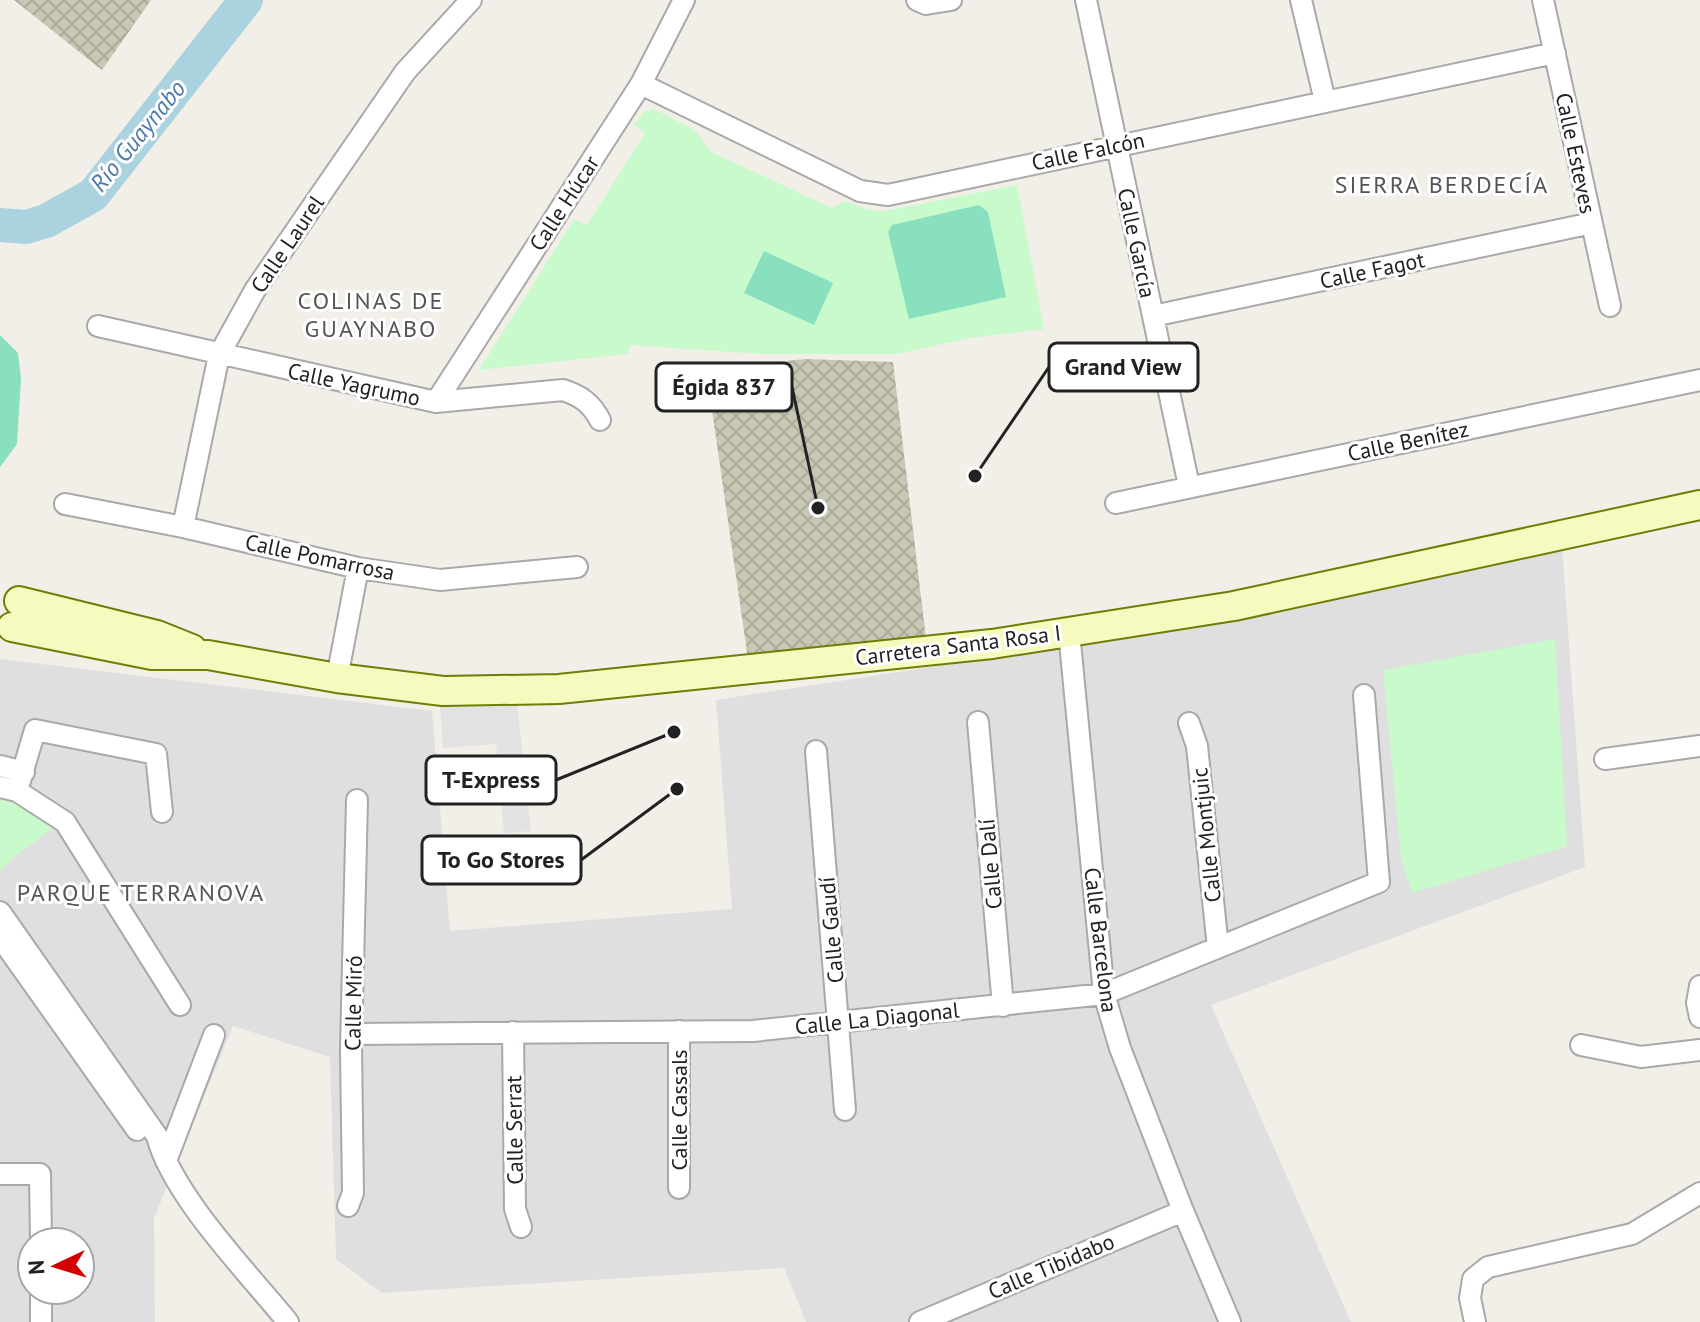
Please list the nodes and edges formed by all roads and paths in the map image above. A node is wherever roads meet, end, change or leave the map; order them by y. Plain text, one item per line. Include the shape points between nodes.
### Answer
1 (471, 0) edge
2 (684, 0) edge
3 (917, 0) edge
4 (951, 0) edge
5 (1086, 0) edge
6 (1301, 0) edge
7 (1543, 0) edge
8 (1555, 53) junction
9 (641, 84) junction
10 (1325, 101) junction
11 (1116, 145) junction
12 (1592, 223) junction
13 (1610, 306) dead end
14 (1153, 316) junction
15 (98, 326) dead end
16 (219, 355) junction
17 (1700, 380) edge
18 (436, 402) junction
19 (600, 420) dead end
20 (1189, 486) junction
21 (1116, 503) dead end
22 (65, 504) dead end
23 (1700, 505) edge
24 (183, 527) junction
25 (577, 567) dead end
26 (358, 568) junction
27 (5, 618) edge
28 (1069, 632) junction
29 (337, 678) junction
30 (1364, 695) dead end
31 (978, 722) dead end
32 (1189, 723) dead end
33 (1700, 746) edge
34 (816, 751) dead end
35 (1605, 759) dead end
36 (0, 766) edge
37 (14, 783) edge
38 (357, 800) dead end
39 (162, 812) dead end
40 (0, 912) edge
41 (0, 937) edge
42 (1218, 948) junction
43 (1700, 986) edge
44 (1104, 994) junction
45 (180, 1005) dead end
46 (1003, 1006) junction
47 (1700, 1017) edge
48 (838, 1022) junction
49 (679, 1031) junction
50 (513, 1032) junction
51 (353, 1034) junction
52 (214, 1035) dead end
53 (1581, 1045) dead end
54 (1700, 1050) edge
55 (845, 1110) dead end
56 (164, 1158) junction
57 (0, 1174) edge
58 (679, 1188) dead end
59 (1700, 1193) edge
60 (348, 1206) dead end
61 (1183, 1211) junction
62 (41, 1226) edge
63 (521, 1227) dead end
64 (288, 1322) edge
65 (920, 1322) edge
66 (1230, 1322) edge
67 (1475, 1322) edge

1 - 16 street, Calle Laurel via 405,72 255,290
2 - 9 street, Calle Húcar
3 - 4 street
5 - 11 street, Calle García
6 - 10 street
7 - 8 street, Calle Esteves
8 - 10 street, Calle Falcón
8 - 12 street, Calle Esteves
9 - 11 street, Calle Falcón via 860,191 888,195
9 - 18 street, Calle Húcar
10 - 11 street, Calle Falcón
11 - 14 street, Calle García
12 - 13 street, Calle Esteves
12 - 14 street, Calle Fagot
14 - 20 street, Calle García
15 - 16 street, Calle Yagrumo
16 - 18 street, Calle Yagrumo
16 - 24 street, Calle Laurel
17 - 20 street, Calle Benítez
18 - 19 street, Calle Yagrumo via 563,390 593,406
20 - 21 street, Calle Benítez
22 - 24 street, Calle Pomarrosa
23 - 28 street, Carretera Santa Rosa I via 1234,606
24 - 26 street, Calle Pomarrosa
25 - 26 street, Calle Pomarrosa via 440,580
26 - 29 street
27 - 29 street, Carretera Santa Rosa I via 157,635 208,655
28 - 29 street, Carretera Santa Rosa I via 559,689 443,691
28 - 44 street, Calle Barcelona
30 - 42 street, Calle La Diagonal via 1379,882
31 - 46 street, Calle Dalí
32 - 42 street, Calle Montjuic via 1197,746
33 - 35 street
34 - 48 street, Calle Gaudí
36 - 37 street
37 - 39 street via 35,730 156,754
37 - 45 street via 65,822
38 - 51 street, Calle Miró
40 - 56 street via 157,1136
41 - 56 street via 148,1146
42 - 44 street, Calle La Diagonal
43 - 47 street
44 - 46 street, Calle La Diagonal
44 - 61 street, Calle Barcelona
46 - 48 street, Calle La Diagonal
48 - 49 street, Calle La Diagonal via 753,1031
48 - 55 street, Calle Gaudí
49 - 50 street, Calle La Diagonal
49 - 58 street, Calle Cassals
50 - 51 street, Calle La Diagonal
50 - 63 street, Calle Serrat via 515,1209
51 - 60 street, Calle Miró via 353,1193
52 - 56 street
53 - 54 street via 1641,1057
56 - 64 street via 185,1194
57 - 62 street via 40,1174
59 - 67 street via 1632,1234 1488,1267 1473,1279
61 - 65 street, Calle Tibidabo
61 - 66 street, Calle Barcelona

